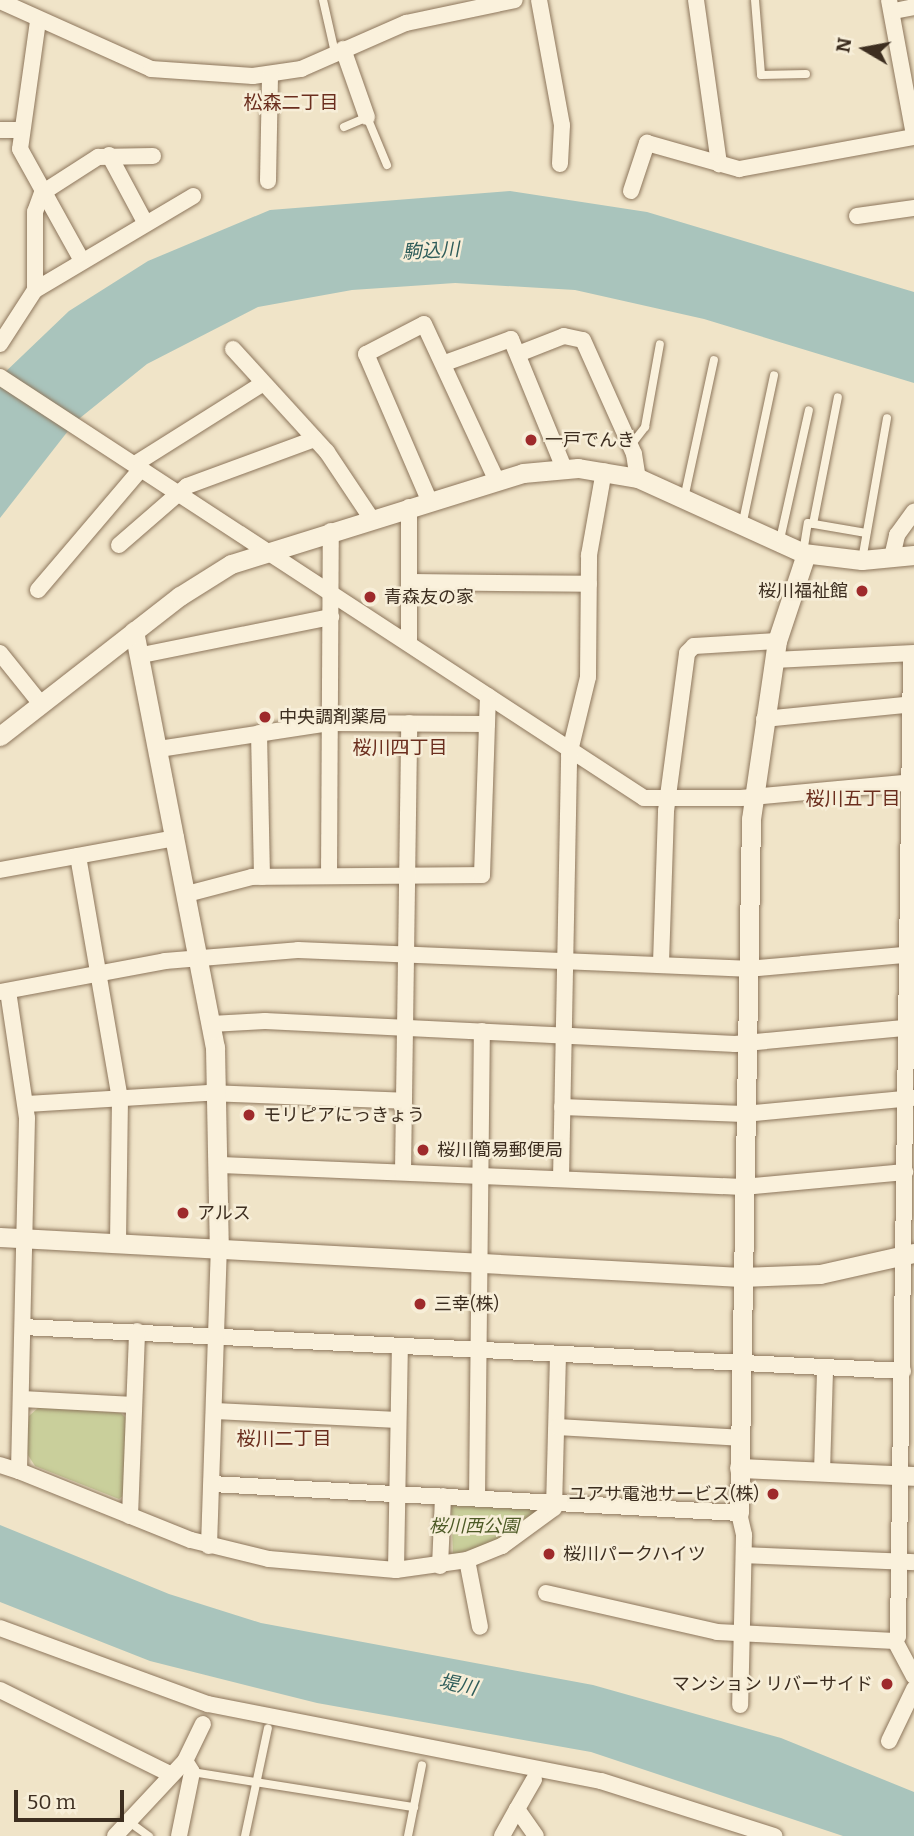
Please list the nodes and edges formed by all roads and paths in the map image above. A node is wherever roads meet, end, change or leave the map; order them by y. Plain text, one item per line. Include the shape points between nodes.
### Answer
1 (323, 0) edge
2 (515, 0) edge
3 (539, 0) edge
4 (696, 0) edge
5 (755, 0) edge
6 (0, 1) edge
7 (892, 5) edge
8 (914, 7) edge
9 (38, 21) junction
10 (339, 51) junction
11 (806, 74) dead end
12 (270, 75) junction
13 (368, 117) junction
14 (344, 127) dead end
15 (0, 130) edge
16 (19, 130) junction
17 (914, 136) edge
18 (109, 155) junction
19 (153, 156) dead end
20 (560, 164) dead end
21 (719, 164) junction
22 (387, 165) dead end
23 (268, 181) dead end
24 (631, 191) dead end
25 (42, 193) junction
26 (193, 196) dead end
27 (914, 208) edge
28 (857, 216) dead end
29 (145, 222) junction
30 (82, 261) junction
31 (35, 290) junction
32 (0, 344) edge
33 (660, 344) dead end
34 (233, 349) dead end
35 (518, 354) junction
36 (714, 360) dead end
37 (445, 363) junction
38 (774, 374) dead end
39 (0, 377) edge
40 (262, 384) junction
41 (838, 397) dead end
42 (808, 410) dead end
43 (887, 418) dead end
44 (315, 439) junction
45 (631, 445) junction
46 (138, 466) junction
47 (564, 468) junction
48 (604, 471) junction
49 (638, 478) junction
50 (496, 479) junction
51 (177, 493) junction
52 (685, 494) junction
53 (429, 500) junction
54 (409, 507) junction
55 (914, 512) edge
56 (371, 518) junction
57 (813, 524) junction
58 (741, 529) junction
59 (331, 531) junction
60 (866, 533) junction
61 (119, 545) dead end
62 (778, 547) junction
63 (265, 550) junction
64 (804, 554) junction
65 (914, 555) edge
66 (892, 558) junction
67 (862, 560) junction
68 (411, 582) junction
69 (589, 584) junction
70 (38, 590) dead end
71 (331, 595) junction
72 (331, 617) junction
73 (134, 631) junction
74 (410, 643) junction
75 (775, 651) junction
76 (0, 653) edge
77 (912, 653) edge
78 (142, 655) junction
79 (488, 696) junction
80 (41, 704) junction
81 (913, 704) edge
82 (764, 719) junction
83 (328, 723) junction
84 (410, 723) junction
85 (487, 724) junction
86 (259, 733) junction
87 (0, 736) edge
88 (570, 748) junction
89 (159, 749) junction
90 (912, 782) edge
91 (753, 798) junction
92 (667, 799) junction
93 (912, 832) edge
94 (176, 838) junction
95 (78, 856) junction
96 (0, 870) edge
97 (329, 876) junction
98 (262, 877) junction
99 (407, 878) junction
100 (187, 894) junction
101 (406, 954) junction
102 (911, 955) edge
103 (199, 956) junction
104 (563, 961) junction
105 (661, 964) junction
106 (747, 969) junction
107 (99, 972) junction
108 (4, 991) edge
109 (211, 1024) junction
110 (405, 1027) junction
111 (911, 1028) edge
112 (482, 1031) junction
113 (563, 1035) junction
114 (746, 1043) junction
115 (220, 1093) junction
116 (910, 1098) edge
117 (120, 1099) junction
118 (404, 1101) junction
119 (27, 1104) junction
120 (562, 1107) junction
121 (744, 1114) junction
122 (220, 1166) junction
123 (403, 1172) junction
124 (905, 1172) junction
125 (480, 1176) junction
126 (561, 1179) junction
127 (743, 1187) junction
128 (0, 1237) edge
129 (24, 1238) junction
130 (118, 1244) junction
131 (219, 1249) junction
132 (910, 1254) edge
133 (478, 1262) junction
134 (741, 1277) junction
135 (23, 1326) junction
136 (137, 1331) junction
137 (217, 1335) junction
138 (400, 1346) junction
139 (478, 1350) junction
140 (558, 1354) junction
141 (740, 1364) junction
142 (825, 1368) junction
143 (903, 1371) junction
144 (22, 1399) junction
145 (134, 1405) junction
146 (215, 1410) junction
147 (398, 1420) junction
148 (557, 1427) junction
149 (740, 1438) junction
150 (0, 1465) edge
151 (739, 1468) junction
152 (19, 1471) junction
153 (822, 1472) junction
154 (908, 1476) edge
155 (212, 1484) junction
156 (398, 1494) junction
157 (443, 1496) junction
158 (477, 1498) junction
159 (555, 1503) junction
160 (739, 1513) junction
161 (130, 1516) junction
162 (209, 1546) junction
163 (744, 1555) junction
164 (467, 1560) junction
165 (907, 1562) edge
166 (440, 1566) junction
167 (396, 1570) junction
168 (546, 1593) dead end
169 (480, 1627) dead end
170 (0, 1628) edge
171 (742, 1634) junction
172 (895, 1641) junction
173 (912, 1666) edge
174 (914, 1689) edge
175 (0, 1690) edge
176 (740, 1705) dead end
177 (204, 1724) dead end
178 (268, 1728) dead end
179 (889, 1741) dead end
180 (422, 1765) dead end
181 (189, 1766) junction
182 (167, 1773) junction
183 (534, 1779) dead end
184 (256, 1784) junction
185 (414, 1807) junction
186 (517, 1809) junction
187 (128, 1821) junction
188 (115, 1836) edge
189 (149, 1836) edge
190 (179, 1836) edge
191 (245, 1836) edge
192 (408, 1836) edge
193 (502, 1836) edge
194 (536, 1836) edge
195 (774, 1836) edge

1 - 10 lane
2 - 10 street via 407,23
3 - 20 street via 563,137
4 - 21 street
5 - 11 lane via 761,75
6 - 9 street
7 - 8 street
7 - 17 street
9 - 12 street via 151,69
9 - 16 street
10 - 12 street
10 - 13 street
12 - 23 street
13 - 14 lane
13 - 22 lane
15 - 16 street
16 - 25 street via 21,156
17 - 21 street via 745,169
18 - 19 street
18 - 25 street via 91,159
18 - 29 street
21 - 24 street via 647,143
25 - 30 street
25 - 31 street via 35,212
26 - 29 street
27 - 28 street
29 - 30 street
30 - 31 street
31 - 32 street
33 - 45 lane via 645,426
34 - 40 street
35 - 37 street via 507,338
35 - 45 street via 564,336 583,340
35 - 47 street
36 - 52 lane
37 - 50 street
37 - 53 street via 424,324 366,354
38 - 58 lane
39 - 46 street
40 - 44 street
40 - 46 street
41 - 57 lane
42 - 62 lane
43 - 60 lane
44 - 51 street
44 - 56 street
45 - 49 street
46 - 51 street
46 - 70 street
47 - 48 street
47 - 50 street
48 - 49 street
48 - 69 street
49 - 52 street
50 - 53 street
51 - 61 street
51 - 63 street
52 - 58 street
53 - 54 street
54 - 56 street
54 - 68 street
55 - 66 street via 897,535
56 - 59 street
57 - 60 lane
57 - 64 lane via 808,523
58 - 62 street
59 - 63 street
59 - 71 street
60 - 67 lane
62 - 64 street
63 - 71 street
63 - 73 street via 209,577
64 - 67 street
64 - 75 street
65 - 66 street
66 - 67 street
68 - 69 street
68 - 74 street
69 - 88 street via 588,677
71 - 72 street
71 - 74 street
72 - 78 street
72 - 83 street
73 - 78 street
73 - 80 street
74 - 79 street
75 - 77 street
75 - 82 street
75 - 92 street via 690,648
76 - 80 street
77 - 81 street
78 - 89 street
79 - 85 street
79 - 88 street
80 - 87 street
81 - 82 street
81 - 90 street
82 - 91 street
83 - 84 street
83 - 86 street
83 - 97 street
84 - 85 street
84 - 99 street
85 - 99 street via 484,872
86 - 89 street
86 - 98 street
88 - 92 street via 644,797
88 - 104 street
89 - 94 street
90 - 91 street
90 - 93 street
91 - 92 street
91 - 106 street
92 - 105 street
93 - 102 street
94 - 95 street
94 - 100 street
95 - 96 street
95 - 107 street
97 - 98 street
97 - 99 street
98 - 100 street
99 - 101 street
100 - 103 street
101 - 103 street via 320,949
101 - 104 street
101 - 110 street
102 - 106 street
102 - 111 street
103 - 107 street
103 - 109 street
104 - 105 street
104 - 113 street
105 - 106 street
106 - 114 street
107 - 108 street
107 - 117 street
108 - 119 street
109 - 110 street
109 - 115 street
110 - 112 street
110 - 118 street
111 - 114 street
111 - 116 street
112 - 113 street
112 - 125 street
113 - 114 street
113 - 120 street
114 - 121 street
115 - 117 street
115 - 118 street
115 - 122 street
116 - 121 street
116 - 124 street
117 - 119 street
117 - 130 street
118 - 123 street
119 - 129 street
120 - 121 street
120 - 126 street
121 - 127 street
122 - 123 street
122 - 131 street
123 - 125 street
124 - 127 street
124 - 132 street
125 - 126 street
125 - 133 street
126 - 127 street
127 - 134 street
128 - 129 street
129 - 130 street
129 - 135 street
130 - 131 street
131 - 133 street
131 - 137 street
132 - 134 street via 820,1273
132 - 143 street
133 - 134 street
133 - 139 street
134 - 141 street
135 - 136 street
135 - 144 street
136 - 137 street
136 - 145 street
137 - 138 street
137 - 146 street
138 - 139 street
138 - 147 street
139 - 140 street
139 - 158 street
140 - 141 street
140 - 148 street
141 - 142 street
141 - 149 street
142 - 143 street
142 - 153 street
143 - 154 street
144 - 145 street
144 - 152 street
145 - 161 street
146 - 147 street
146 - 155 street
147 - 156 street
148 - 149 street
148 - 159 street
149 - 151 street
150 - 152 street
151 - 153 street
151 - 160 street
152 - 161 street
153 - 154 street
154 - 165 street
155 - 156 street
155 - 162 street
156 - 157 street
156 - 167 street
157 - 158 street
157 - 166 street
158 - 159 street
159 - 160 street
159 - 164 street via 534,1525
160 - 163 street
161 - 162 street
162 - 167 street via 288,1562
163 - 165 street
163 - 171 street
164 - 166 street
164 - 169 street
165 - 172 street
166 - 167 street
168 - 171 street
170 - 195 street via 208,1704 601,1781
171 - 172 street
171 - 176 street
172 - 173 street
174 - 179 street
175 - 182 street
177 - 181 street
178 - 184 lane
180 - 185 lane
181 - 182 street
181 - 184 lane
181 - 190 street
182 - 187 street
183 - 186 street
184 - 185 lane
184 - 191 lane
185 - 192 lane
186 - 193 street
186 - 194 street
187 - 188 street
187 - 189 lane

